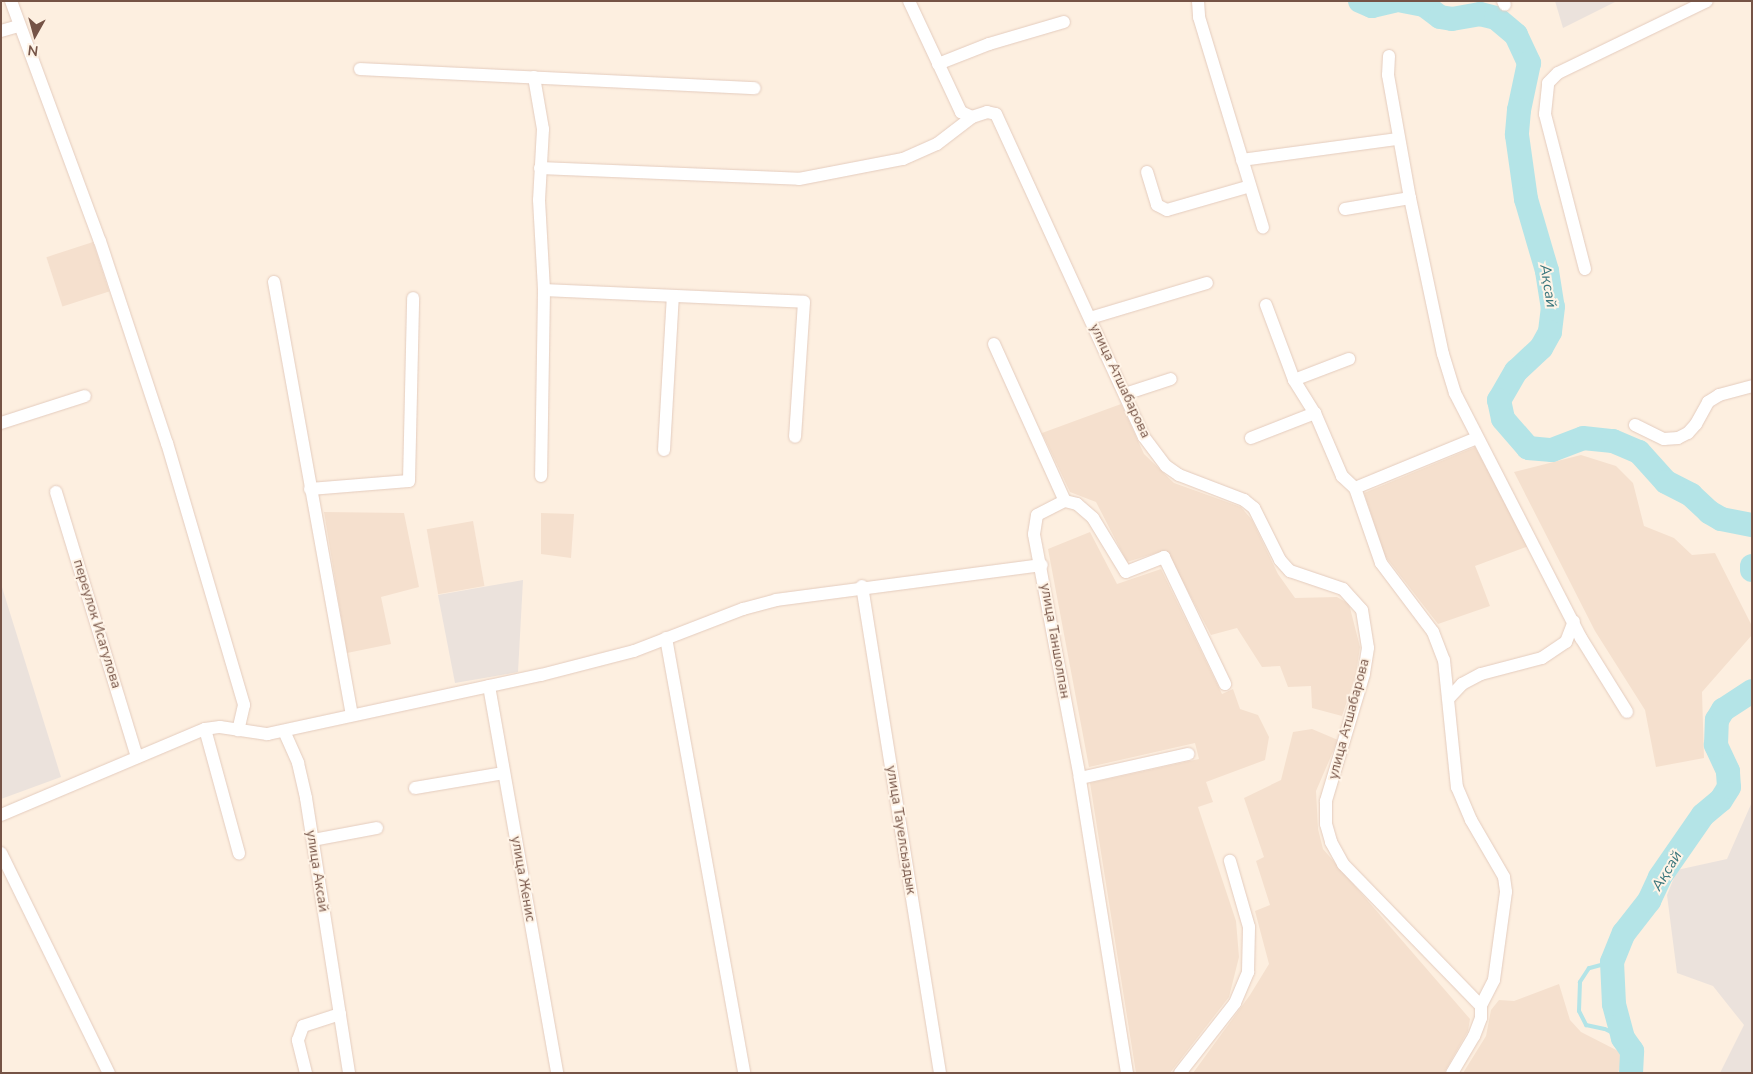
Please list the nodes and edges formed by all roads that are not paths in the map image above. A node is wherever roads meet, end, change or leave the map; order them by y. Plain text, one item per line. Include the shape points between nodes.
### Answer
1 (11, 1) edge
2 (909, 1) edge
3 (1198, 1) edge
4 (1707, 1) edge
5 (1064, 22) dead end
6 (19, 26) junction
7 (1, 31) edge
8 (1389, 56) dead end
9 (938, 64) junction
10 (360, 69) dead end
11 (534, 77) junction
12 (755, 88) dead end
13 (972, 117) junction
14 (1398, 139) junction
15 (1242, 160) junction
16 (540, 168) junction
17 (1147, 172) dead end
18 (1250, 186) junction
19 (1410, 198) junction
20 (1345, 210) dead end
21 (1263, 228) dead end
22 (1585, 269) dead end
23 (274, 282) dead end
24 (1207, 283) dead end
25 (544, 290) junction
26 (673, 296) junction
27 (413, 298) dead end
28 (1266, 305) dead end
29 (1090, 318) junction
30 (994, 344) dead end
31 (1349, 359) dead end
32 (1172, 379) dead end
33 (1294, 380) junction
34 (1752, 386) edge
35 (1125, 394) junction
36 (85, 396) dead end
37 (1315, 413) junction
38 (1, 422) edge
39 (1635, 426) dead end
40 (795, 437) dead end
41 (1251, 438) dead end
42 (1477, 438) junction
43 (664, 450) dead end
44 (541, 476) dead end
45 (1355, 488) junction
46 (310, 490) junction
47 (56, 492) dead end
48 (1064, 501) junction
49 (1042, 565) junction
50 (862, 586) junction
51 (1574, 621) junction
52 (666, 638) junction
53 (1226, 684) dead end
54 (489, 686) junction
55 (1450, 697) junction
56 (1627, 712) dead end
57 (352, 714) junction
58 (205, 729) junction
59 (238, 730) junction
60 (284, 731) junction
61 (1188, 754) dead end
62 (137, 757) junction
63 (504, 772) junction
64 (1080, 778) junction
65 (415, 788) dead end
66 (1, 815) edge
67 (377, 828) dead end
68 (313, 840) junction
69 (1, 853) edge
70 (239, 853) dead end
71 (1230, 861) dead end
72 (1481, 1006) junction
73 (340, 1014) junction
74 (110, 1073) edge
75 (306, 1073) edge
76 (349, 1073) edge
77 (557, 1073) edge
78 (744, 1073) edge
79 (940, 1073) edge
80 (1127, 1073) edge
81 (1180, 1073) edge
82 (1452, 1073) edge

1 - 6 street
2 - 9 street
3 - 15 street via 1199,17
4 - 22 street via 1558,73 1548,83 1545,114
5 - 9 street via 989,44
6 - 7 street
6 - 59 street via 100,241 167,443 244,705
8 - 14 street via 1388,75
9 - 13 street via 961,112
10 - 11 street
11 - 12 street
11 - 16 street via 543,128
13 - 16 street via 937,144 903,160 800,180
13 - 29 street, улица Атшабарова via 987,112 996,114 1000,120
14 - 15 street
14 - 19 street
15 - 18 street
16 - 25 street
17 - 18 street via 1157,205 1167,210
18 - 21 street
19 - 20 street
19 - 42 street via 1443,354 1455,393
23 - 46 street
24 - 29 street
25 - 26 street
25 - 44 street
26 - 40 street via 804,302
26 - 43 street
27 - 46 street via 409,481
28 - 33 street
29 - 35 street, улица Атшабарова
30 - 48 street
31 - 33 street
32 - 35 street
33 - 37 street
34 - 39 street via 1719,395 1708,402 1696,424 1678,438 1664,438
35 - 72 street, улица Атшабарова via 1144,437 1166,466 1179,475 1244,500 1254,508 1280,560 1290,571 1343,589 1362,610 1367,657 1326,801 1326,824 1331,842 1343,864
36 - 38 street
37 - 41 street
37 - 45 street via 1342,476
42 - 45 street
42 - 51 street
45 - 55 street via 1381,563 1433,632 1444,660
46 - 57 street
47 - 62 street, переулок Исагулова
48 - 49 street, улица Таншолпан via 1037,515 1034,524
48 - 53 street via 1078,504 1093,518 1126,572 1164,558
49 - 50 street
49 - 64 street, улица Таншолпан
50 - 52 street via 776,600
50 - 79 street, улица Тауелсыздык
51 - 55 street via 1566,642 1542,658 1481,674 1462,684
51 - 56 street
52 - 54 street via 593,662
52 - 78 street
54 - 57 street
54 - 63 street, улица Женис
55 - 72 street via 1449,729 1457,787 1471,820 1504,877 1506,892 1494,980
57 - 60 street
58 - 59 street
58 - 62 street
58 - 70 street
59 - 60 street via 267,734
60 - 68 street, улица Аксай via 298,764
61 - 64 street
62 - 66 street
63 - 65 street
63 - 77 street, улица Женис
64 - 80 street, улица Таншолпан
67 - 68 street
68 - 73 street, улица Аксай
69 - 74 street
71 - 81 street via 1249,927 1248,972 1235,1003
72 - 82 street via 1481,1018 1474,1036
73 - 75 street via 303,1026 298,1040
73 - 76 street, улица Аксай

